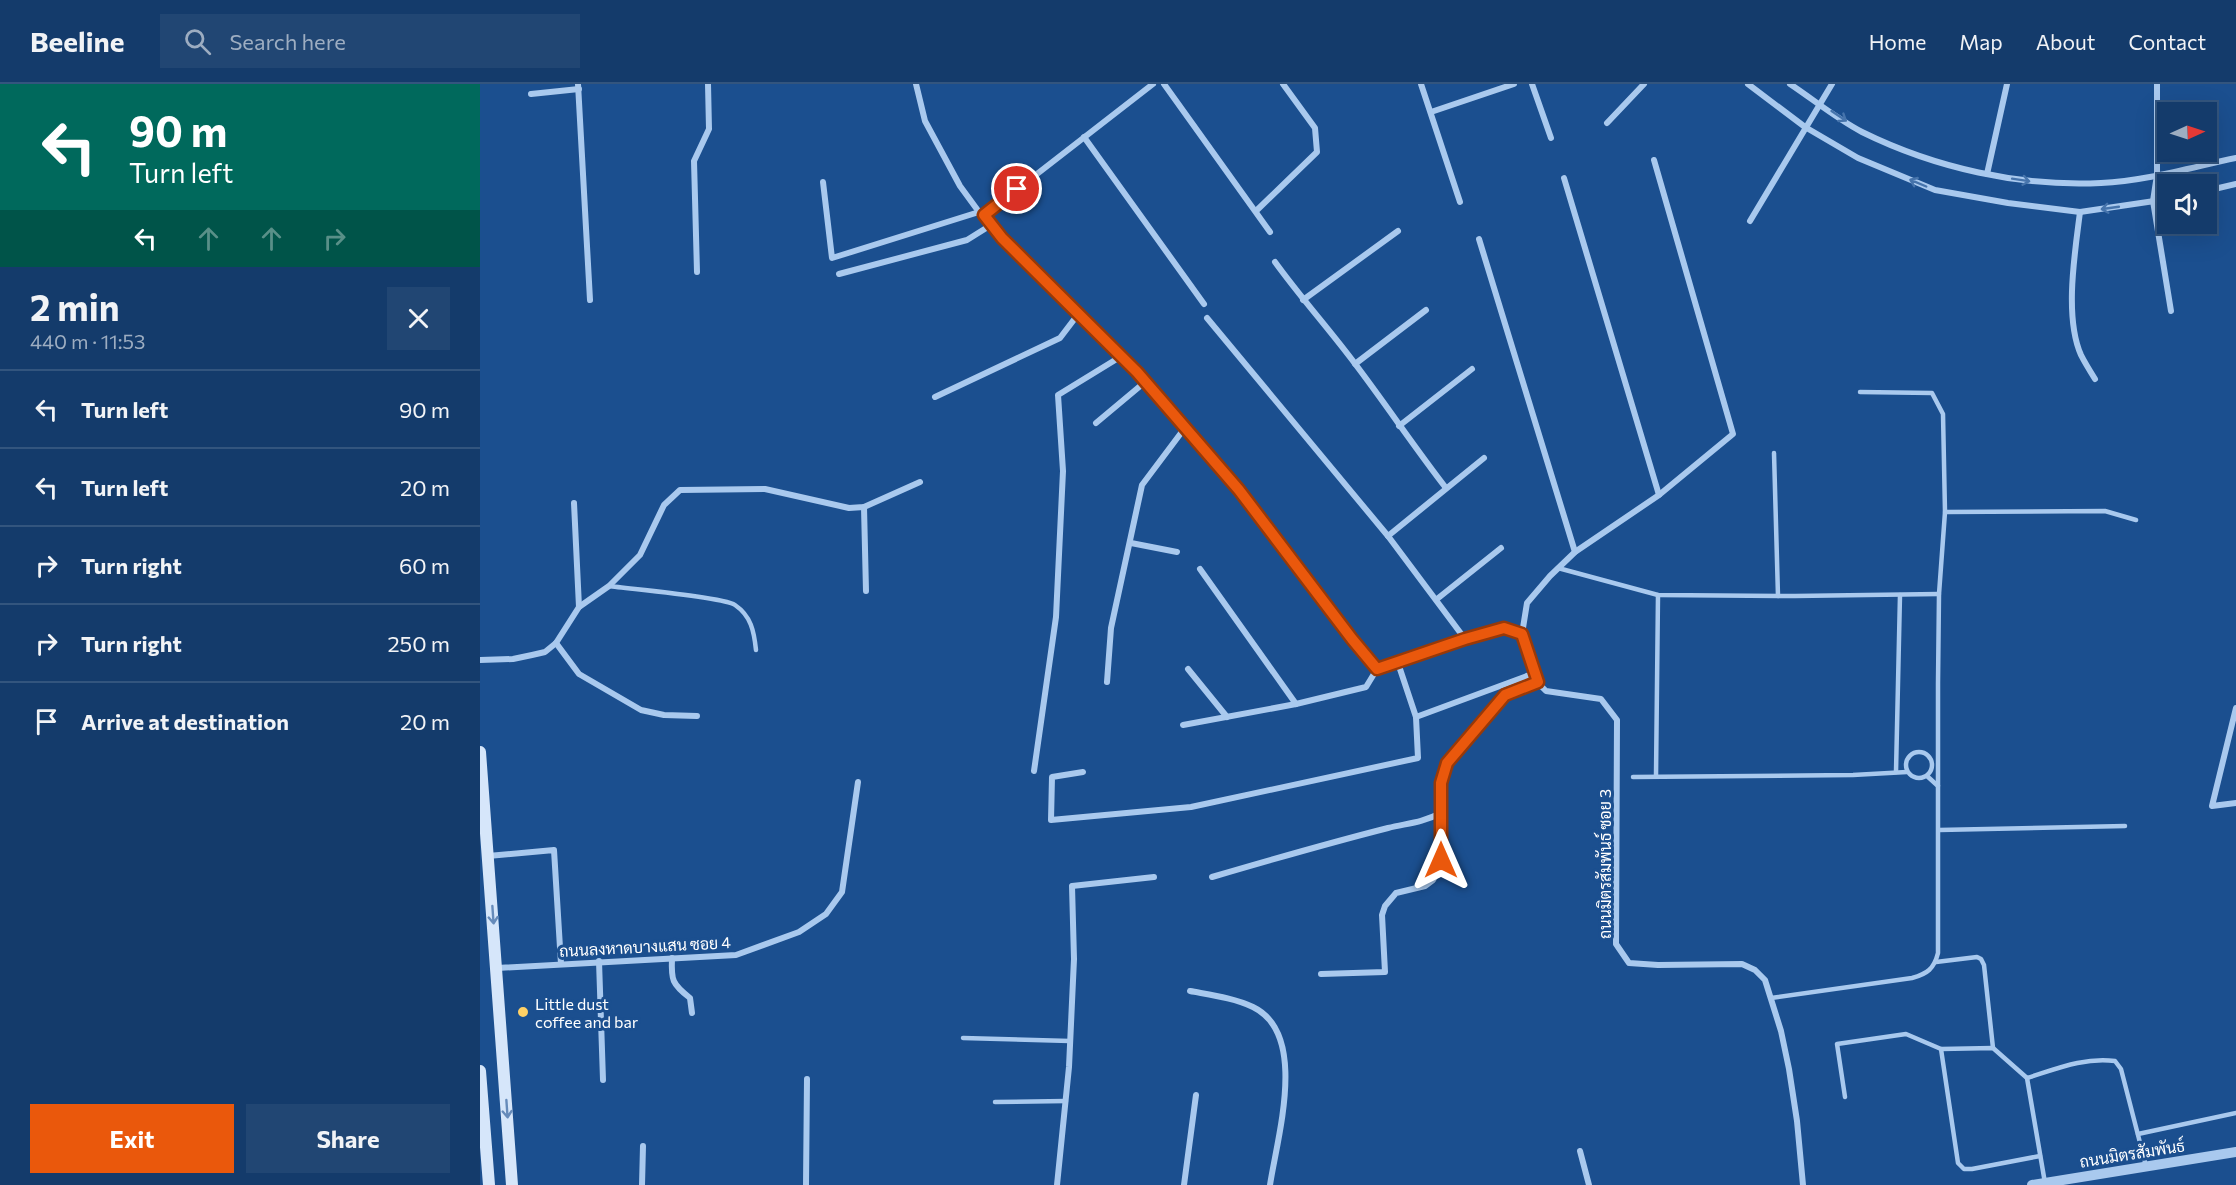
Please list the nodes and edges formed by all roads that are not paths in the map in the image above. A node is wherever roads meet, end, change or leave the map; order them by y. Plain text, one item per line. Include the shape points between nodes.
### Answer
1 (708, 84) edge
2 (916, 84) edge
3 (1154, 84) edge
4 (1164, 84) edge
5 (1283, 84) edge
6 (1421, 84) edge
7 (1514, 84) edge
8 (1532, 84) edge
9 (1644, 84) edge
10 (1748, 84) edge
11 (1790, 84) edge
12 (1832, 84) edge
13 (2007, 84) edge
14 (2157, 84) edge
15 (579, 86) edge
16 (531, 94) dead end
17 (1820, 104) junction
18 (1431, 112) junction
19 (1608, 123) dead end
20 (1805, 127) junction
21 (1084, 137) junction
22 (1551, 138) dead end
23 (2236, 158) edge
24 (1654, 160) dead end
25 (1987, 174) junction
26 (2157, 174) edge
27 (2162, 174) edge
28 (2157, 175) joint
29 (1564, 178) dead end
30 (823, 182) dead end
31 (2236, 184) edge
32 (2217, 188) edge
33 (2157, 200) edge
34 (2153, 201) junction
35 (1460, 202) dead end
36 (1256, 211) junction
37 (2080, 212) junction
38 (981, 214) junction
39 (1750, 221) dead end
40 (991, 225) junction
41 (1398, 231) dead end
42 (1270, 232) dead end
43 (1479, 239) dead end
44 (1275, 262) dead end
45 (697, 272) dead end
46 (839, 274) dead end
47 (590, 300) dead end
48 (1303, 300) junction
49 (1203, 304) dead end
50 (1426, 310) dead end
51 (2171, 311) dead end
52 (1079, 313) junction
53 (1207, 318) dead end
54 (1120, 357) junction
55 (1355, 364) junction
56 (1472, 369) dead end
57 (2095, 379) dead end
58 (1144, 382) junction
59 (1860, 392) dead end
60 (935, 397) dead end
61 (1096, 423) dead end
62 (1399, 426) junction
63 (1184, 429) junction
64 (1774, 453) dead end
65 (1484, 458) dead end
66 (920, 482) dead end
67 (1446, 488) junction
68 (1659, 495) junction
69 (574, 502) dead end
70 (864, 507) junction
71 (1944, 512) junction
72 (2136, 520) dead end
73 (1388, 536) junction
74 (1131, 543) junction
75 (1501, 548) dead end
76 (1177, 552) dead end
77 (1575, 552) junction
78 (1557, 568) junction
79 (1200, 569) dead end
80 (609, 586) junction
81 (866, 591) dead end
82 (1939, 594) junction
83 (1658, 595) junction
84 (1900, 595) junction
85 (1778, 596) junction
86 (1437, 599) junction
87 (579, 607) junction
88 (1522, 634) junction
89 (1465, 639) junction
90 (556, 643) junction
91 (756, 650) dead end
92 (480, 660) edge
93 (1398, 663) junction
94 (1188, 669) dead end
95 (1377, 669) junction
96 (1535, 673) junction
97 (1107, 682) dead end
98 (1538, 682) junction
99 (1296, 704) junction
100 (2236, 708) edge
101 (698, 716) dead end
102 (1227, 717) junction
103 (1416, 717) junction
104 (1183, 725) dead end
105 (1938, 746) junction
106 (480, 752) edge
107 (1924, 753) junction
108 (1034, 771) dead end
109 (1083, 772) dead end
110 (1896, 772) junction
111 (1907, 772) junction
112 (1656, 776) junction
113 (1927, 776) junction
114 (1633, 777) dead end
115 (858, 782) dead end
116 (1938, 786) junction
117 (2236, 803) edge
118 (1441, 813) junction
119 (2125, 826) dead end
120 (1939, 830) junction
121 (488, 856) junction
122 (1154, 877) dead end
123 (1212, 877) dead end
124 (672, 958) junction
125 (599, 961) junction
126 (1936, 962) junction
127 (561, 964) junction
128 (497, 968) junction
129 (1321, 974) dead end
130 (1190, 991) dead end
131 (1771, 998) junction
132 (692, 1013) dead end
133 (963, 1038) dead end
134 (1070, 1041) junction
135 (1994, 1048) junction
136 (1941, 1049) junction
137 (480, 1071) edge
138 (2027, 1078) junction
139 (807, 1079) dead end
140 (603, 1080) dead end
141 (1196, 1095) dead end
142 (1845, 1096) dead end
143 (1066, 1101) junction
144 (995, 1102) dead end
145 (2236, 1113) edge
146 (2138, 1134) junction
147 (643, 1146) dead end
148 (1580, 1151) dead end
149 (2236, 1152) edge
150 (2040, 1156) junction
151 (2146, 1166) junction
152 (2045, 1183) junction
153 (489, 1185) edge
154 (512, 1185) edge
155 (642, 1185) edge
156 (806, 1185) edge
157 (1057, 1185) edge
158 (1184, 1185) edge
159 (1270, 1185) edge
160 (1589, 1185) edge
161 (1803, 1185) edge
162 (2032, 1185) edge

1 - 45 street via 708,129 694,161
2 - 38 street via 925,121 960,186
3 - 21 street
4 - 36 street
5 - 36 street via 1315,128 1317,152
6 - 18 street
7 - 18 street
8 - 22 street
9 - 19 street
10 - 20 street
11 - 17 street
12 - 17 street
13 - 25 street
14 - 26 street
15 - 16 street
15 - 47 street
17 - 20 street
17 -> 25 street via 1860,131 1916,156
18 - 35 street
37 -> 20 street via 1935,190 1858,158
20 - 39 street
21 - 38 street
21 - 49 street
23 - 27 street
24 - 68 street via 1733,434
25 -> 28 street via 2030,182 2102,183
28 - 34 street
29 - 68 street
30 - 38 street via 832,258
31 - 32 street
33 - 34 street
34 -> 37 street
34 - 51 street
36 - 42 street
37 - 57 street via 2073,276 2074,328 2080,354
38 - 40 street
40 - 46 street via 967,240
40 - 52 street
41 - 48 street
43 - 77 street
44 - 48 street
48 - 55 street
50 - 55 street
52 - 54 street
52 - 60 street via 1060,338
53 - 73 street
54 - 58 street
54 - 108 street via 1058,396 1063,471 1056,617
55 - 62 street
56 - 62 street
58 - 61 street
58 - 63 street
59 - 71 lane via 1932,393 1943,414
62 - 67 street
63 - 74 street via 1142,485
63 - 95 street via 1239,490
64 - 85 lane
65 - 67 street
66 - 70 street
67 - 73 street
68 - 77 street
69 - 87 street
70 - 80 street via 849,508 765,489 680,490 664,505 640,555
70 - 81 street
71 - 72 lane via 2105,511
71 - 82 lane
73 - 86 street
74 - 76 street
74 - 97 street via 1111,628
75 - 86 street
77 - 78 street
78 - 83 lane
78 - 88 street via 1527,603
79 - 99 street
80 - 87 street
80 - 91 lane via 732,603 748,618
82 - 84 lane
82 - 105 lane
83 - 85 lane
83 - 112 lane
84 - 85 lane
84 - 110 lane
86 - 89 street
87 - 90 street
88 - 89 street via 1504,628
88 - 96 street
89 - 93 street
90 - 92 street via 545,652 532,655
90 - 101 street via 579,674 641,710
93 - 95 street
93 - 103 street
94 - 102 street
95 - 99 street via 1366,687
96 - 98 street
96 - 103 street
98 - 118 street via 1505,695 1454,753 1443,773
98 - 131 street, ถนนมิตรสัมพันธ์ ซอย 3 via 1546,691 1601,699 1617,720 1616,944 1629,963 1742,964 1765,980
99 - 102 street
100 - 117 street via 2212,806
102 - 104 street
103 - 109 street via 1418,758 1191,807 1051,820 1052,777
105 - 107 lane
105 - 116 lane
106 - 121 main road
107 - 111 lane via 1909,756 1905,763
107 - 113 lane via 1932,765
110 - 111 lane
110 - 112 lane
111 - 113 lane via 1918,779
112 - 114 lane
113 - 116 lane
115 - 124 street, ถนนลงหาดบางแสน ซอย 4 via 842,892 826,914 799,932 736,955
116 - 120 lane
118 - 123 street via 1423,822 1387,828
118 - 129 street via 1441,860 1437,874 1425,886 1396,894 1385,906 1385,972
119 - 120 lane
120 - 126 lane
121 - 127 street via 554,850
121 -> 128 main road
122 - 134 street via 1072,886
124 - 125 street, ถนนลงหาดบางแสน ซอย 4
124 - 132 street via 676,987 690,998
125 - 127 street, ถนนลงหาดบางแสน ซอย 4
125 - 140 street
126 - 131 lane via 1925,975 1912,978
126 - 135 lane via 1982,959
127 - 128 street, ถนนลงหาดบางแสน ซอย 4
128 -> 154 main road
130 - 159 street via 1255,1007 1270,1020 1280,1037 1286,1074
131 - 161 street, ถนนมิตรสัมพันธ์ ซอย 3 via 1790,1080
133 - 134 lane
134 - 143 street
135 - 136 lane
135 - 138 lane
136 - 142 lane via 1906,1034 1837,1044
136 - 150 lane via 1957,1153 1964,1169
137 - 153 main road
138 - 146 lane via 2084,1061 2115,1061 2121,1069
138 - 150 lane
139 - 156 street
141 - 158 street
143 - 144 lane
143 - 157 street
145 - 146 lane
146 - 151 lane
147 - 155 street
148 - 160 street
149 - 151 street, ถนนมิตรสัมพันธ์
150 - 152 lane
151 - 152 street, ถนนมิตรสัมพันธ์
152 - 162 street, ถนนมิตรสัมพันธ์

